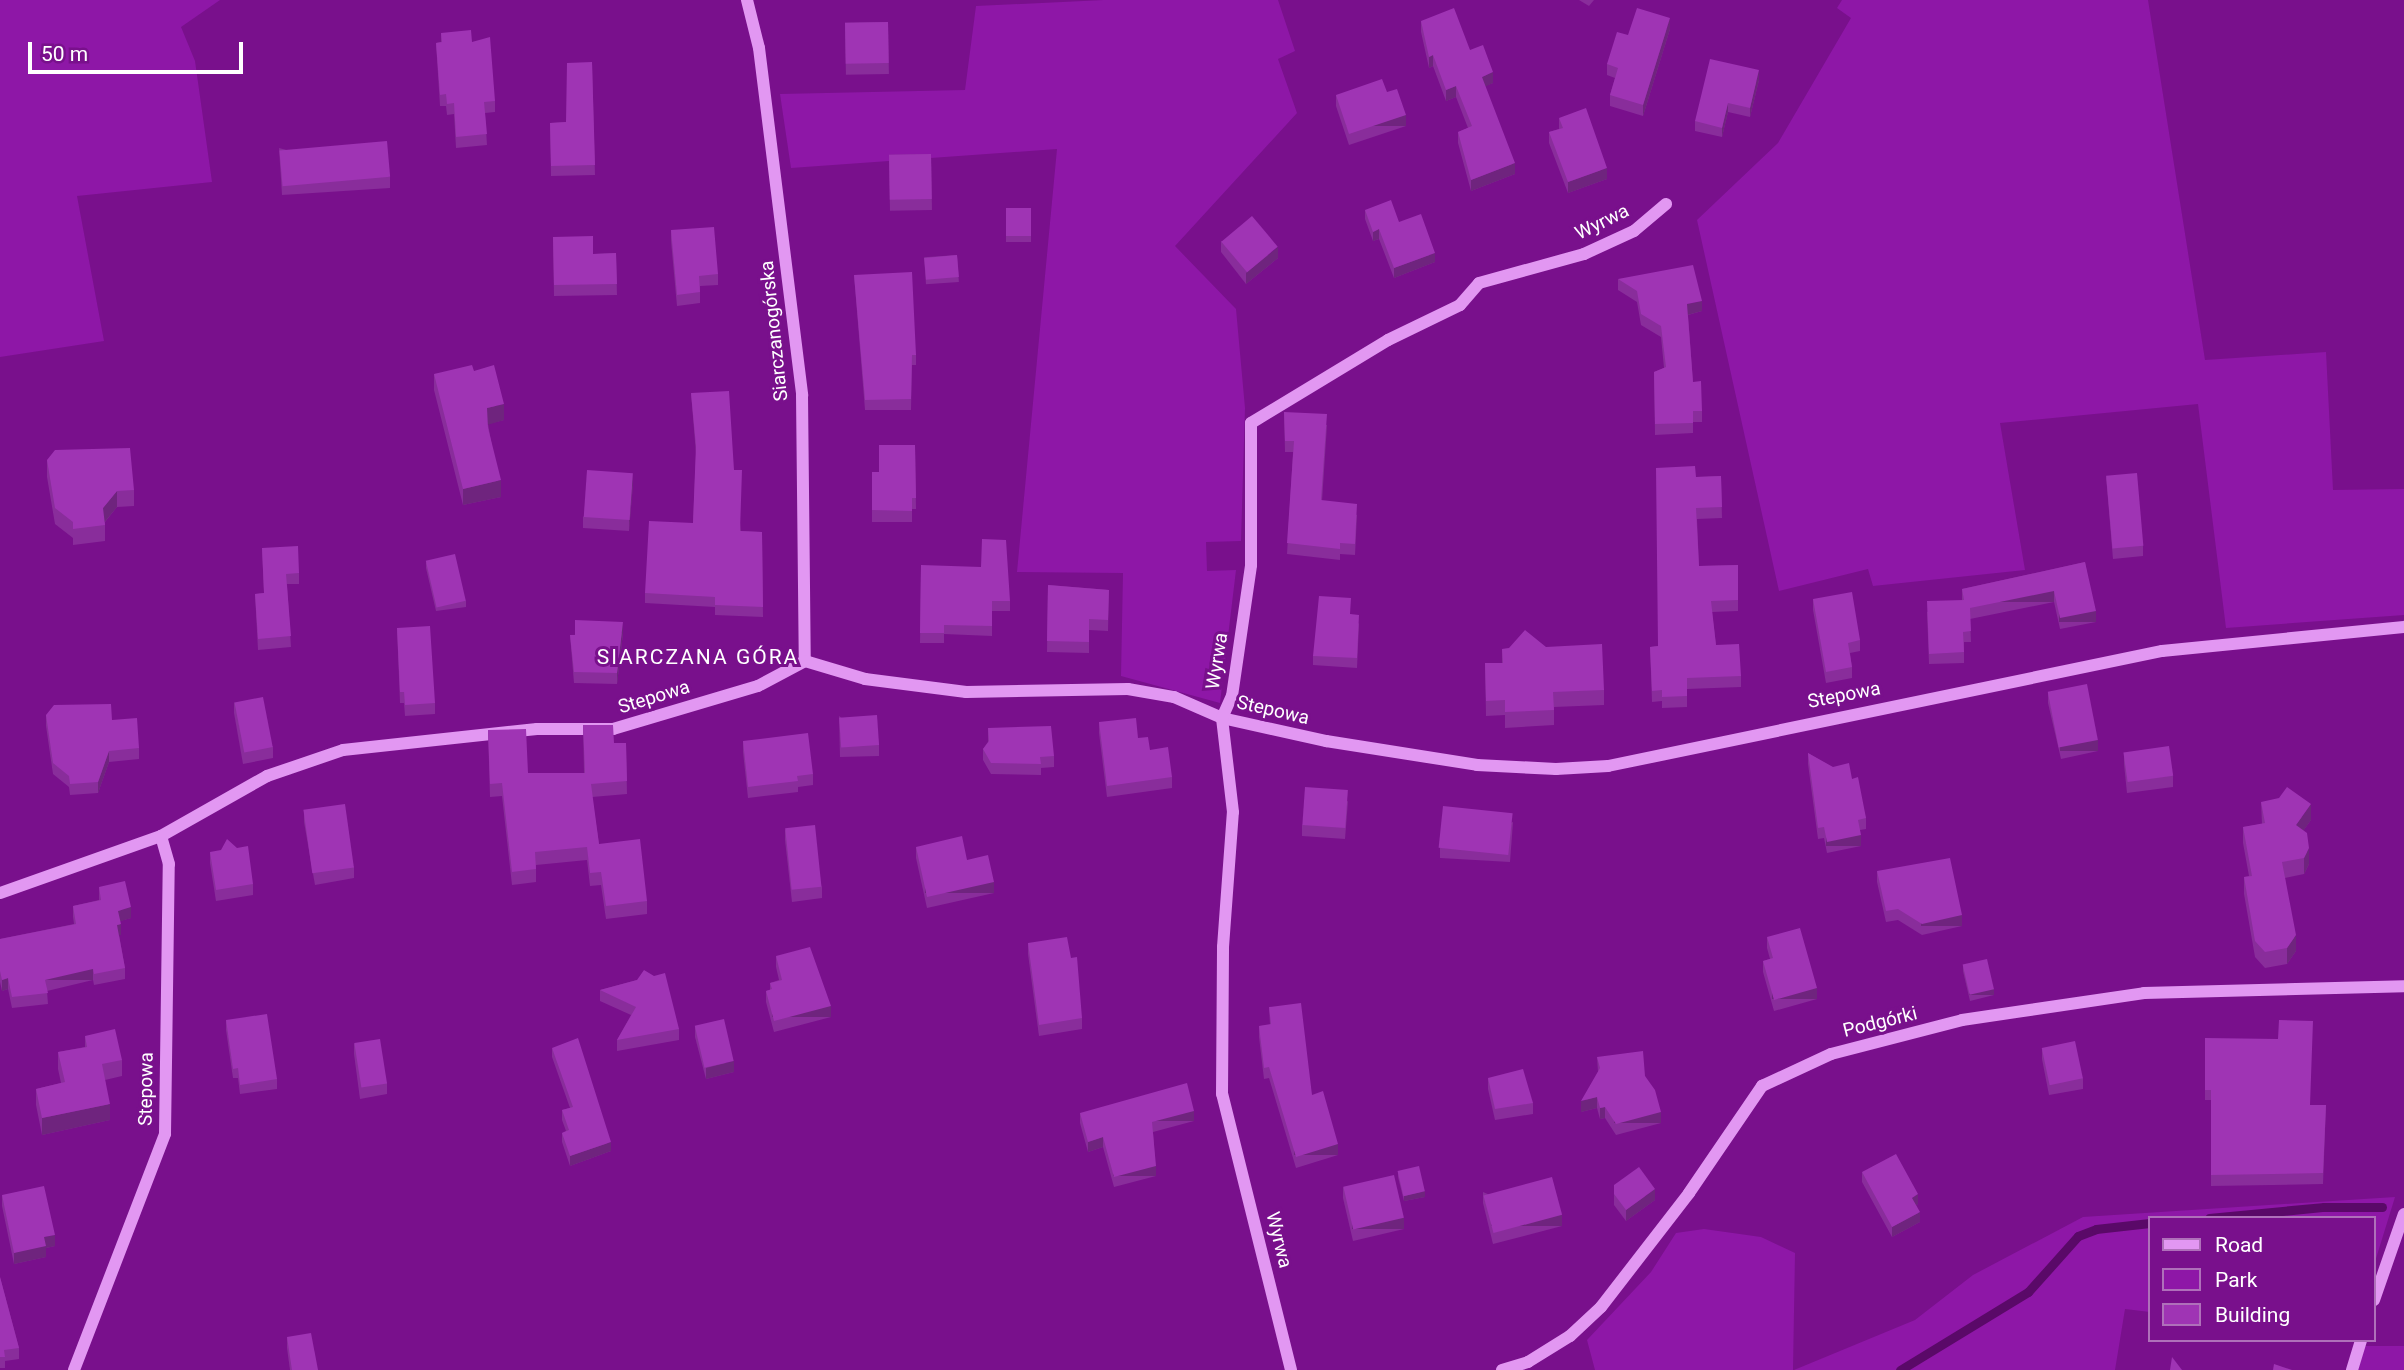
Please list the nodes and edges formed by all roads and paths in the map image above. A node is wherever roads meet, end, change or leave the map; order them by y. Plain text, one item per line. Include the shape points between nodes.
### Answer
1 (747, 0) edge
2 (1666, 204) dead end
3 (2404, 627) edge
4 (805, 661) junction
5 (1223, 718) junction
6 (161, 836) junction
7 (0, 893) edge
8 (2404, 986) edge
9 (2404, 1214) edge
10 (2376, 1294) edge
11 (2360, 1342) edge
12 (74, 1370) edge
13 (1292, 1370) edge
14 (1502, 1370) edge
15 (2352, 1370) edge

1 - 4 street, Siarczanogórska via 759,48 802,395
2 - 5 street, Wyrwa via 1634,231 1584,254 1479,283 1460,305 1388,340 1251,423 1251,565 1232,696
3 - 5 street, Stepowa via 2162,651 1608,766 1478,765 1326,741
4 - 5 street, Stepowa via 865,679 966,692 1128,689 1174,696
4 - 6 street, Stepowa via 758,686 613,729 537,729 343,750 267,776
5 - 13 street, Wyrwa via 1233,812 1223,947 1222,1094
6 - 7 street, Stepowa
6 - 12 street, Stepowa via 169,864 165,1134
8 - 14 street, Podgórki via 2144,993 1962,1020 1831,1054 1762,1086 1689,1193 1601,1307 1570,1336 1528,1362
9 - 10 street
11 - 15 street

